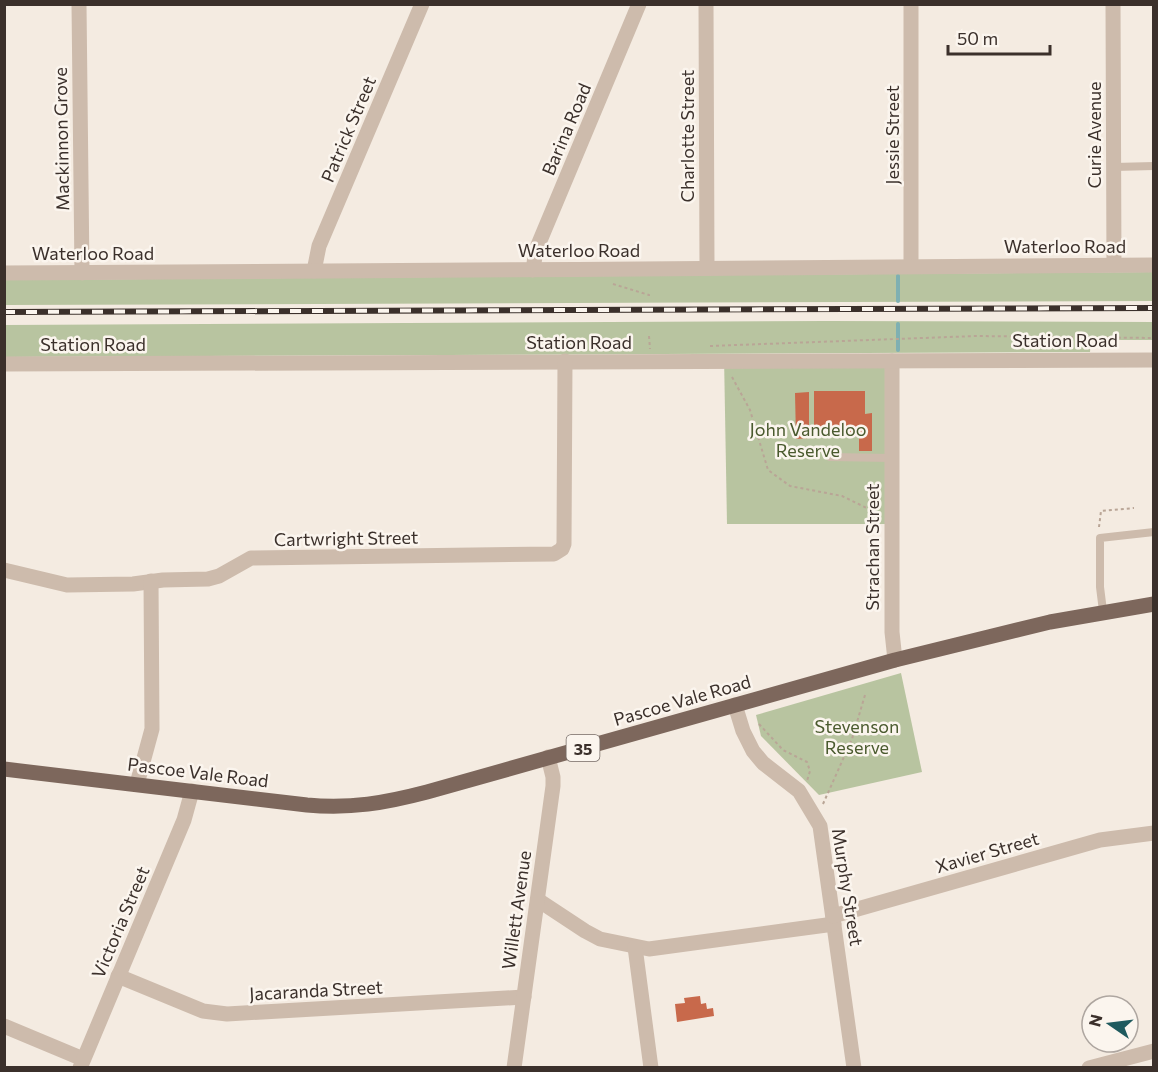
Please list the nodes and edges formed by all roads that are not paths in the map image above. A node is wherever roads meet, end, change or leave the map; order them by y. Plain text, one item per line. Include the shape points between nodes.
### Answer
1 (79, 4) edge
2 (422, 4) edge
3 (639, 4) edge
4 (706, 4) edge
5 (911, 4) edge
6 (1113, 4) edge
7 (1154, 166) edge
8 (1114, 167) junction
9 (1114, 265) junction
10 (1154, 265) edge
11 (911, 266) junction
12 (707, 267) junction
13 (533, 270) junction
14 (314, 271) junction
15 (4, 273) edge
16 (82, 273) junction
17 (1154, 360) edge
18 (565, 361) junction
19 (892, 361) junction
20 (4, 364) edge
21 (830, 457) dead end
22 (891, 458) junction
23 (1154, 532) edge
24 (4, 570) edge
25 (151, 581) junction
26 (1154, 604) edge
27 (1103, 612) junction
28 (895, 660) junction
29 (735, 705) junction
30 (548, 758) junction
31 (4, 769) edge
32 (137, 784) junction
33 (192, 791) junction
34 (1154, 833) edge
35 (538, 900) junction
36 (834, 920) junction
37 (635, 947) junction
38 (118, 976) junction
39 (524, 997) junction
40 (4, 1026) edge
41 (1154, 1051) edge
42 (82, 1063) edge
43 (1107, 1065) edge
44 (514, 1068) edge
45 (651, 1068) edge
46 (854, 1068) edge
47 (1089, 1068) edge

1 - 16 street, Mackinnon Grove
2 - 14 street, Patrick Street via 319,246
3 - 13 street, Barina Road via 536,250
4 - 12 street, Charlotte Street
5 - 11 street, Jessie Street
6 - 8 street, Curie Avenue
7 - 8 lane
8 - 9 street, Curie Avenue
9 - 10 street, Waterloo Road
9 - 11 street, Waterloo Road
11 - 12 street, Waterloo Road
12 - 13 street, Waterloo Road
13 - 14 street, Waterloo Road
14 - 16 street, Waterloo Road
15 - 16 street, Waterloo Road
17 - 19 street, Station Road
18 - 19 street, Station Road
18 - 20 street, Station Road
18 - 25 street, Cartwright Street via 565,523 564,544 559,553 251,558 208,579
19 - 22 street, Strachan Street
21 - 22 lane
22 - 28 street, Strachan Street
23 - 27 lane via 1100,538
24 - 25 street via 67,585
25 - 32 street via 152,729
26 - 27 main road, Pascoe Vale Road / 35
27 - 28 main road, Pascoe Vale Road / 35
28 - 29 main road, Pascoe Vale Road / 35
29 - 30 main road, Pascoe Vale Road / 35
29 - 36 street, Murphy Street via 750,746 763,763 799,791 820,826
30 - 33 main road, Pascoe Vale Road / 35 via 368,806 314,806
30 - 35 street, Willett Avenue via 553,786
31 - 32 main road, Pascoe Vale Road / 35
32 - 33 main road, Pascoe Vale Road / 35
33 - 38 street, Victoria Street via 184,820
34 - 36 street, Xavier Street via 1100,840
35 - 37 street, Xavier Street via 585,932
35 - 39 street, Willett Avenue
36 - 37 street, Xavier Street via 667,947
36 - 46 street, Murphy Street
37 - 45 street
38 - 39 street, Jacaranda Street via 203,1011 227,1014
38 - 42 street, Victoria Street
39 - 44 street, Willett Avenue
40 - 42 street
41 - 43 street
43 - 47 street

